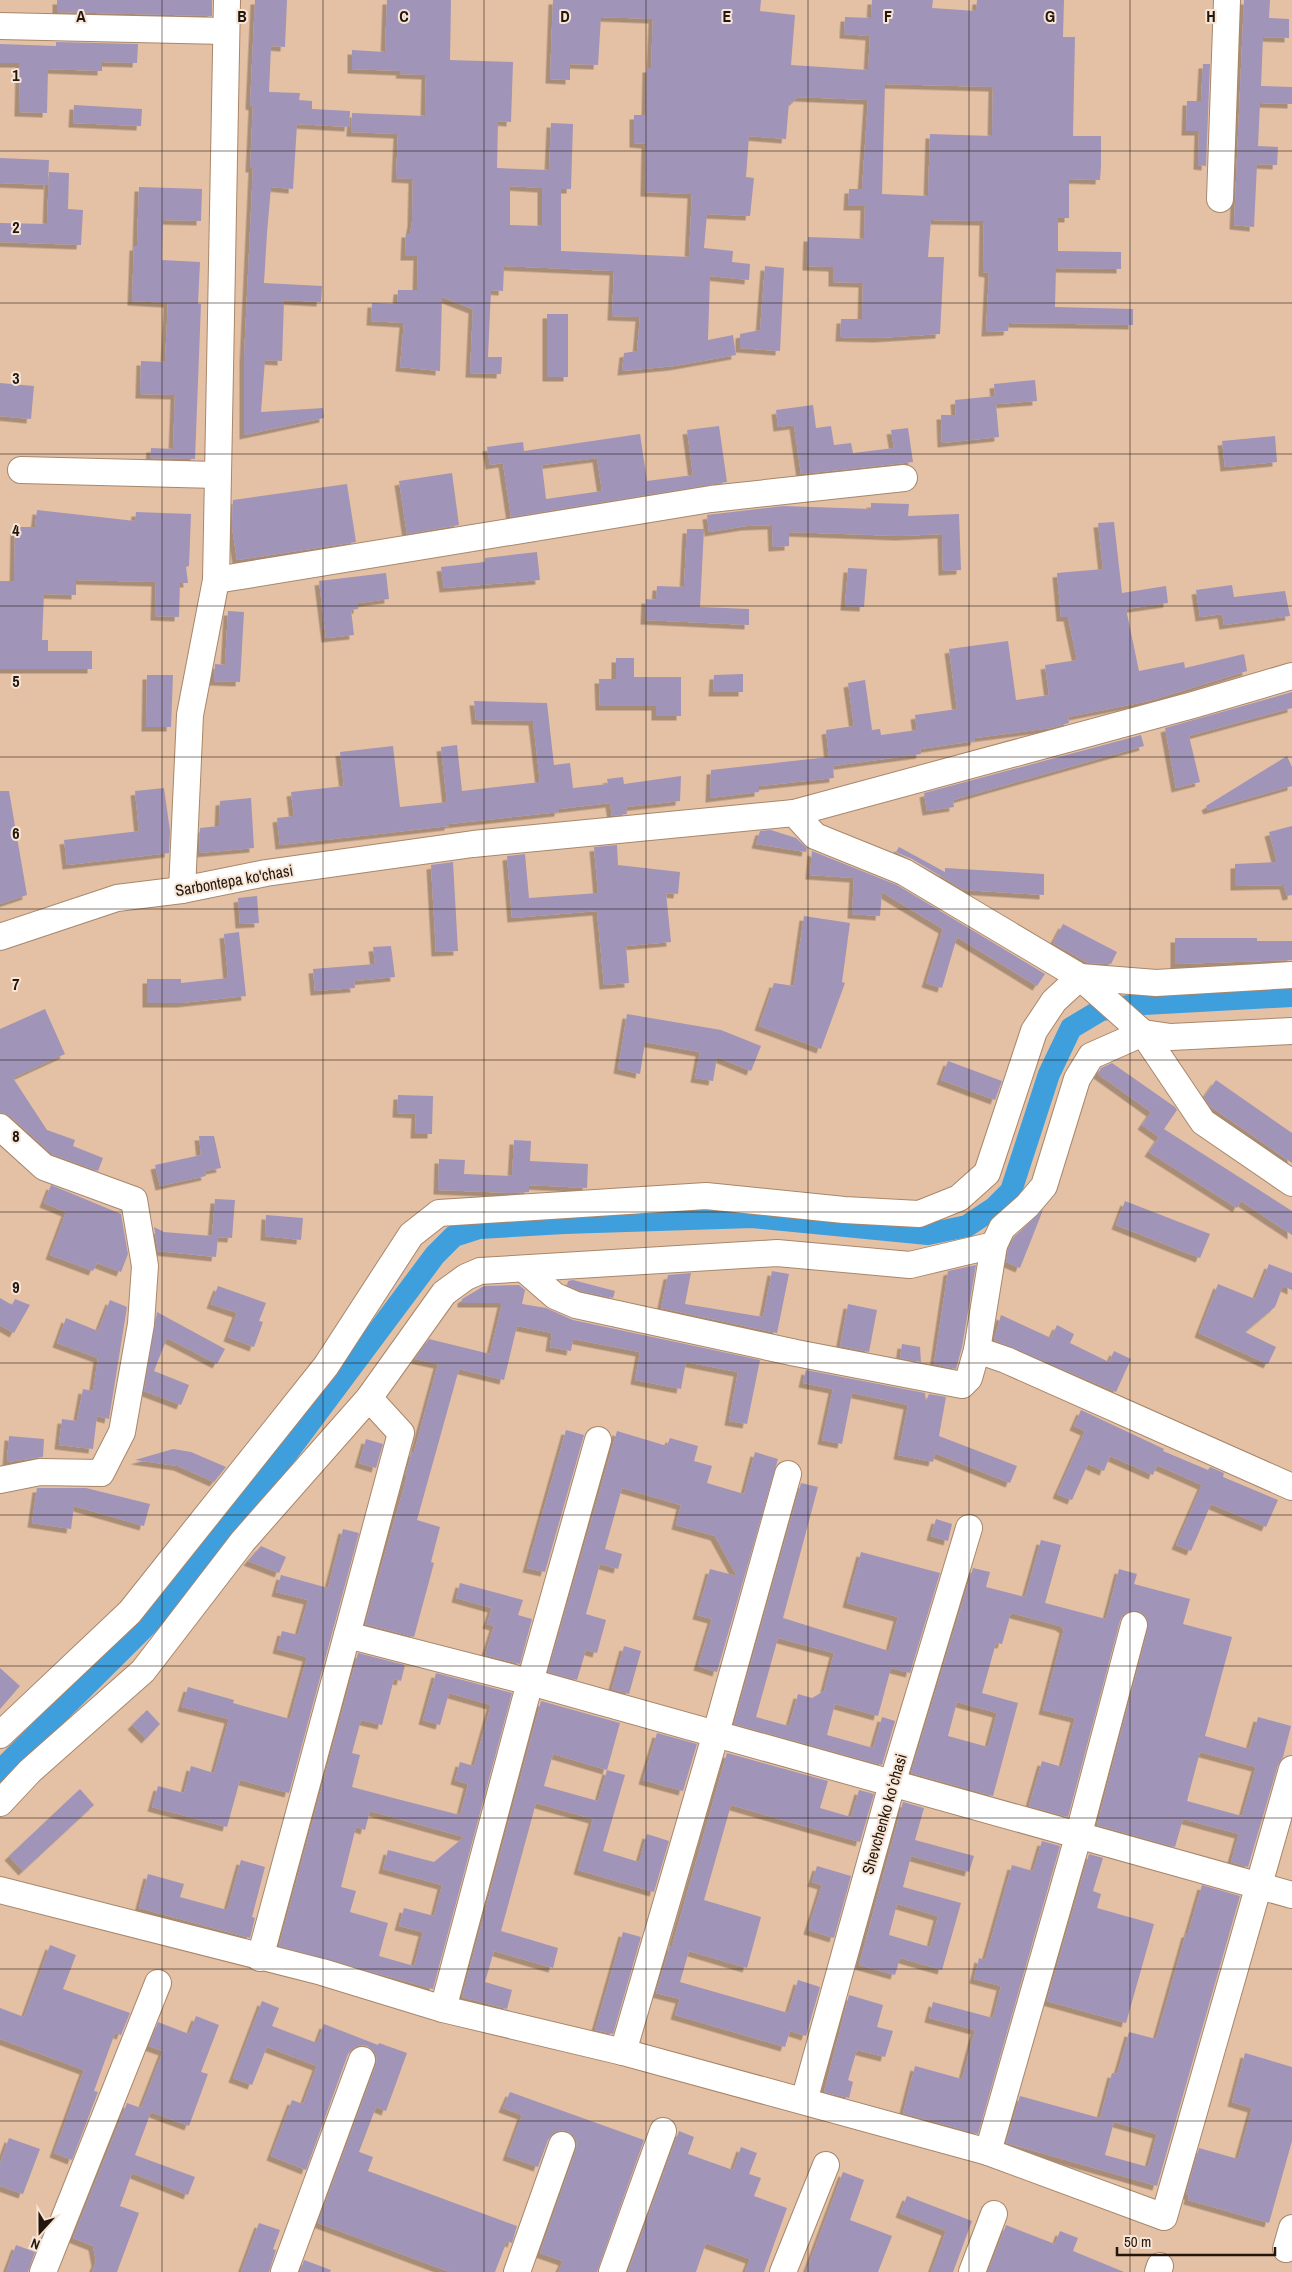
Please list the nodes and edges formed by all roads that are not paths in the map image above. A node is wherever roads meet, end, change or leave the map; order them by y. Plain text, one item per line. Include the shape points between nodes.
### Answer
1 (227, 0) edge
2 (1227, 0) edge
3 (0, 26) edge
4 (225, 31) junction
5 (1220, 198) dead end
6 (21, 470) dead end
7 (217, 475) junction
8 (904, 478) dead end
9 (216, 580) junction
10 (1292, 676) edge
11 (794, 813) junction
12 (182, 890) junction
13 (0, 938) edge
14 (1292, 976) edge
15 (1087, 983) junction
16 (1292, 1031) edge
17 (1143, 1033) junction
18 (0, 1127) edge
19 (1292, 1183) edge
20 (994, 1245) junction
21 (524, 1268) junction
22 (977, 1350) junction
23 (370, 1398) junction
24 (598, 1440) dead end
25 (788, 1474) dead end
26 (0, 1480) edge
27 (1292, 1487) edge
28 (969, 1528) dead end
29 (1134, 1625) dead end
30 (347, 1635) junction
31 (530, 1682) junction
32 (716, 1733) junction
33 (0, 1735) edge
34 (1292, 1769) edge
35 (892, 1784) junction
36 (0, 1803) edge
37 (1078, 1836) junction
38 (1259, 1886) junction
39 (0, 1890) edge
40 (1292, 1895) edge
41 (260, 1958) junction
42 (158, 1984) dead end
43 (444, 2010) junction
44 (623, 2052) junction
45 (362, 2060) dead end
46 (804, 2101) junction
47 (663, 2131) dead end
48 (562, 2144) dead end
49 (988, 2152) junction
50 (826, 2165) dead end
51 (994, 2214) dead end
52 (43, 2272) edge
53 (284, 2272) edge
54 (517, 2272) edge
55 (612, 2272) edge
56 (783, 2272) edge
57 (972, 2272) edge

1 - 4 street
2 - 5 street
3 - 4 street
4 - 7 street
6 - 7 street
7 - 9 street
8 - 9 street via 711,499
9 - 12 street via 190,715
10 - 11 street, Sarbontepa ko'chasi
11 - 12 street, Sarbontepa ko'chasi via 473,844 266,872
11 - 15 street via 815,836 904,872
12 - 13 street, Sarbontepa ko'chasi via 117,898
14 - 15 street
15 - 17 street
15 - 33 street via 1054,1001 1034,1031 987,1174 958,1198 919,1214 706,1196 439,1213 411,1235 326,1366 130,1612
16 - 17 street via 1171,1037
17 - 19 street via 1202,1122
17 - 20 street via 1091,1056 1077,1079 1044,1186 1028,1206 1002,1228
18 - 26 street via 44,1167 134,1200 145,1266 140,1324 122,1432 101,1473 40,1472
20 - 21 street via 910,1265 777,1253
20 - 22 street
21 - 22 street via 555,1296 576,1305 962,1385 969,1378
21 - 23 street via 480,1271 444,1293
22 - 27 street
23 - 30 street via 401,1433
23 - 36 street via 243,1540 143,1670 30,1771
24 - 31 street
25 - 32 street
28 - 35 street, Shevchenko koʻchasi
29 - 37 street
30 - 31 street
30 - 41 street
31 - 32 street
31 - 43 street
32 - 35 street
32 - 44 street
34 - 38 street
35 - 37 street
35 - 46 street, Shevchenko koʻchasi
37 - 38 street
37 - 49 street
38 - 40 street
38 - 49 street via 1164,2217
39 - 41 street
41 - 43 street via 322,1972
42 - 52 street
43 - 44 street
44 - 46 street
45 - 53 street
46 - 49 street
47 - 55 street
48 - 54 street
50 - 56 street
51 - 57 street

